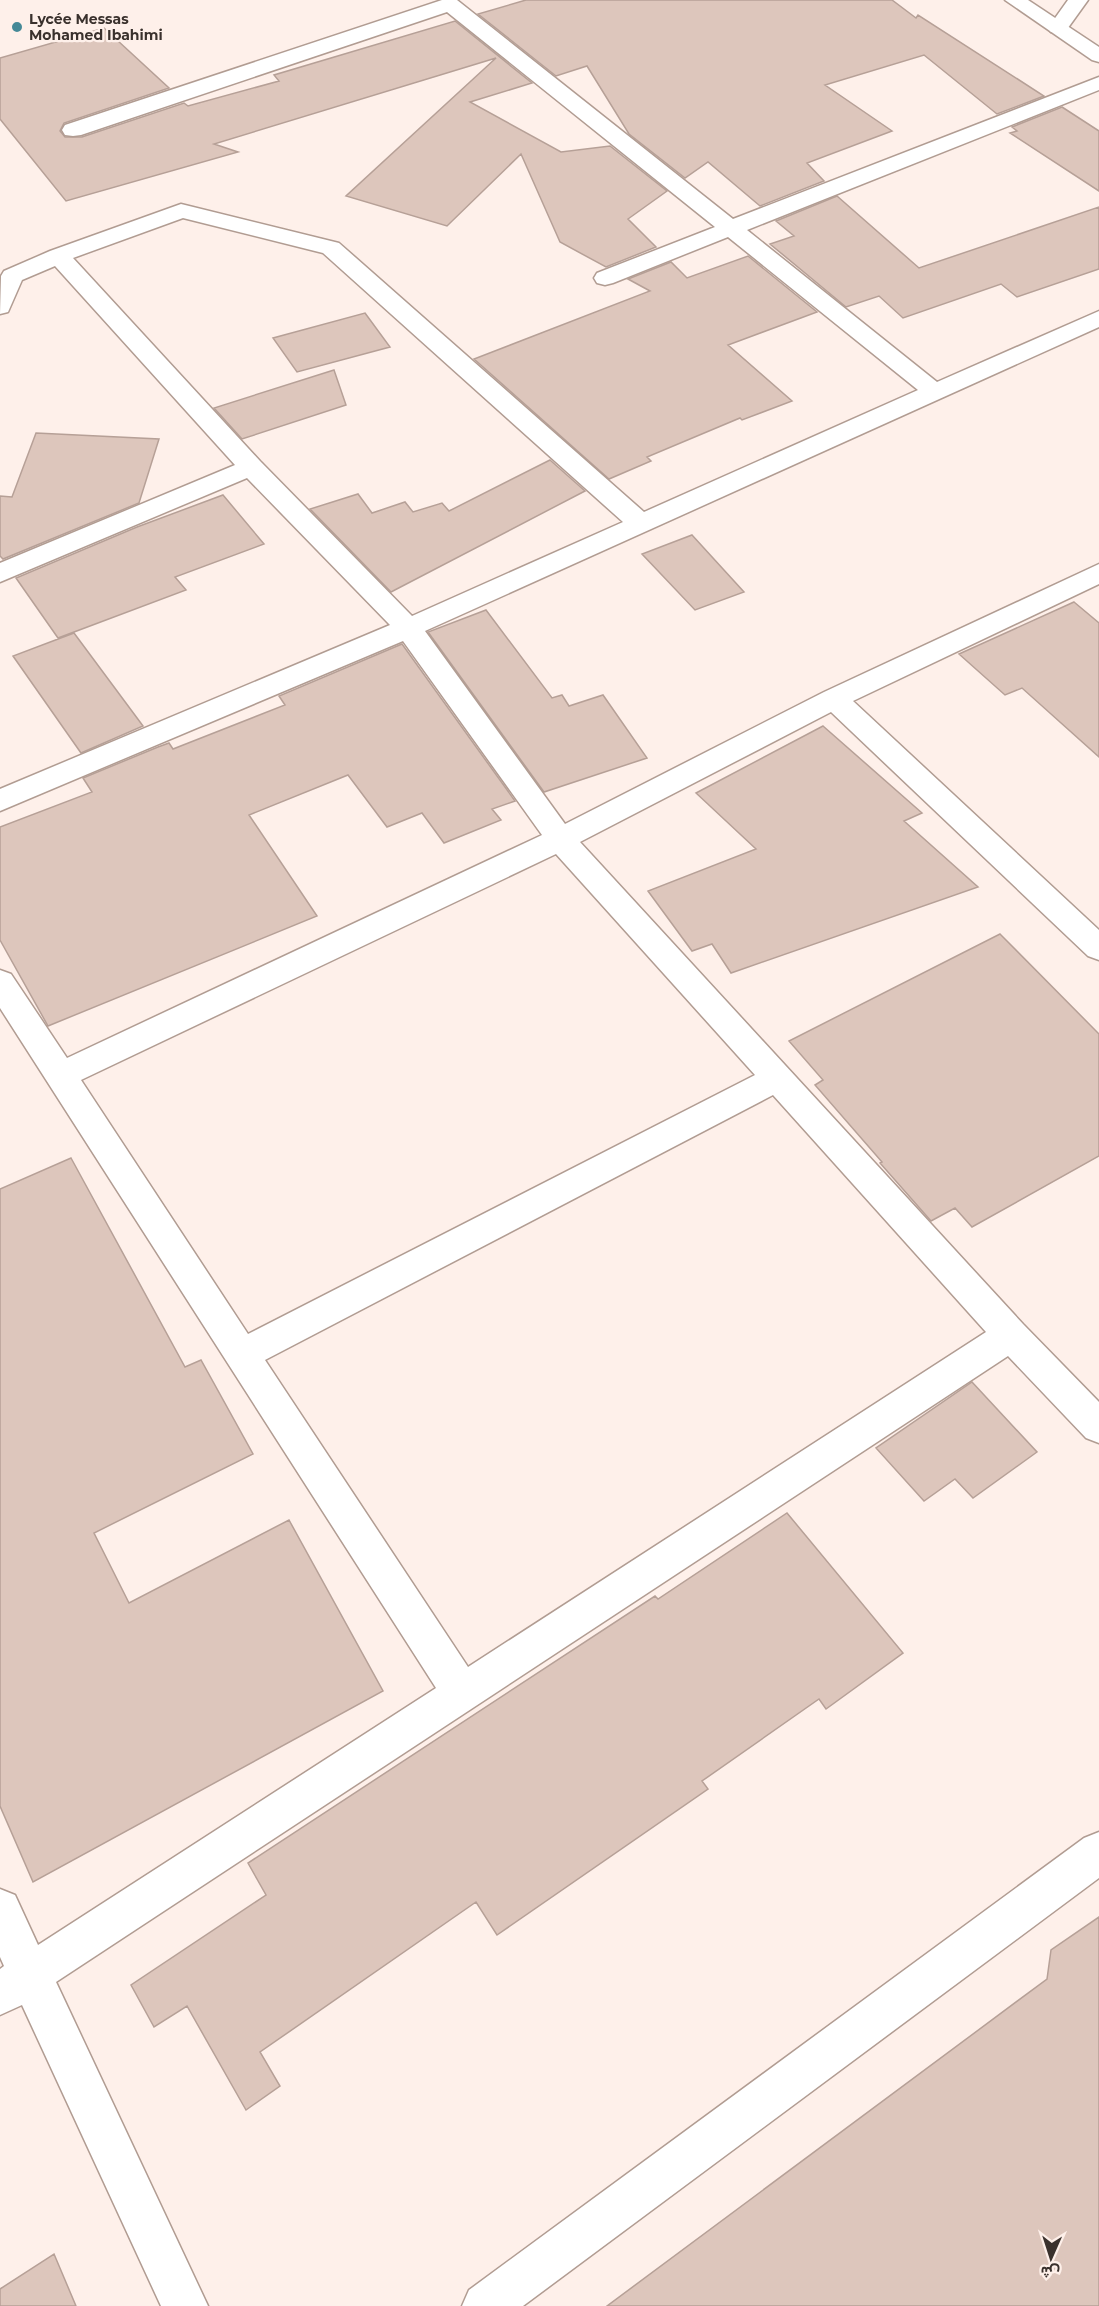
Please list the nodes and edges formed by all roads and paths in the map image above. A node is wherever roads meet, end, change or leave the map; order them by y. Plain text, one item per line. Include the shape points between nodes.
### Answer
1 (1015, 0) edge
2 (1078, 0) edge
3 (456, 2) edge
4 (1058, 28) junction
5 (1099, 56) edge
6 (1099, 83) edge
7 (73, 130) dead end
8 (730, 230) junction
9 (58, 256) junction
10 (605, 278) dead end
11 (0, 307) edge
12 (1099, 318) edge
13 (934, 391) junction
14 (251, 467) junction
15 (640, 524) junction
16 (0, 573) edge
17 (1096, 578) edge
18 (408, 628) junction
19 (834, 699) junction
20 (0, 801) edge
21 (560, 839) junction
22 (1099, 948) edge
23 (0, 982) edge
24 (59, 1076) junction
25 (777, 1078) junction
26 (1011, 1335) junction
27 (241, 1356) junction
28 (1099, 1427) edge
29 (462, 1693) junction
30 (1099, 1853) edge
31 (0, 1910) edge
32 (16, 1984) edge
33 (185, 2306) edge
34 (485, 2306) edge

1 - 4 street
2 - 4 street
3 - 7 street
3 - 8 street
4 - 5 street
6 - 8 street
8 - 10 street
8 - 13 street
9 - 11 street via 12,276
9 - 14 street
9 - 15 street via 181,211 331,248
12 - 13 street
13 - 15 street
14 - 16 street
14 - 18 street
15 - 18 street
17 - 19 street
18 - 20 street
18 - 21 street
19 - 21 street
19 - 22 street
21 - 24 street
21 - 25 street
23 - 24 street
24 - 27 street
25 - 26 street
25 - 27 street
26 - 28 street
26 - 29 street
27 - 29 street
29 - 32 street
30 - 34 street
31 - 32 street
32 - 33 street

